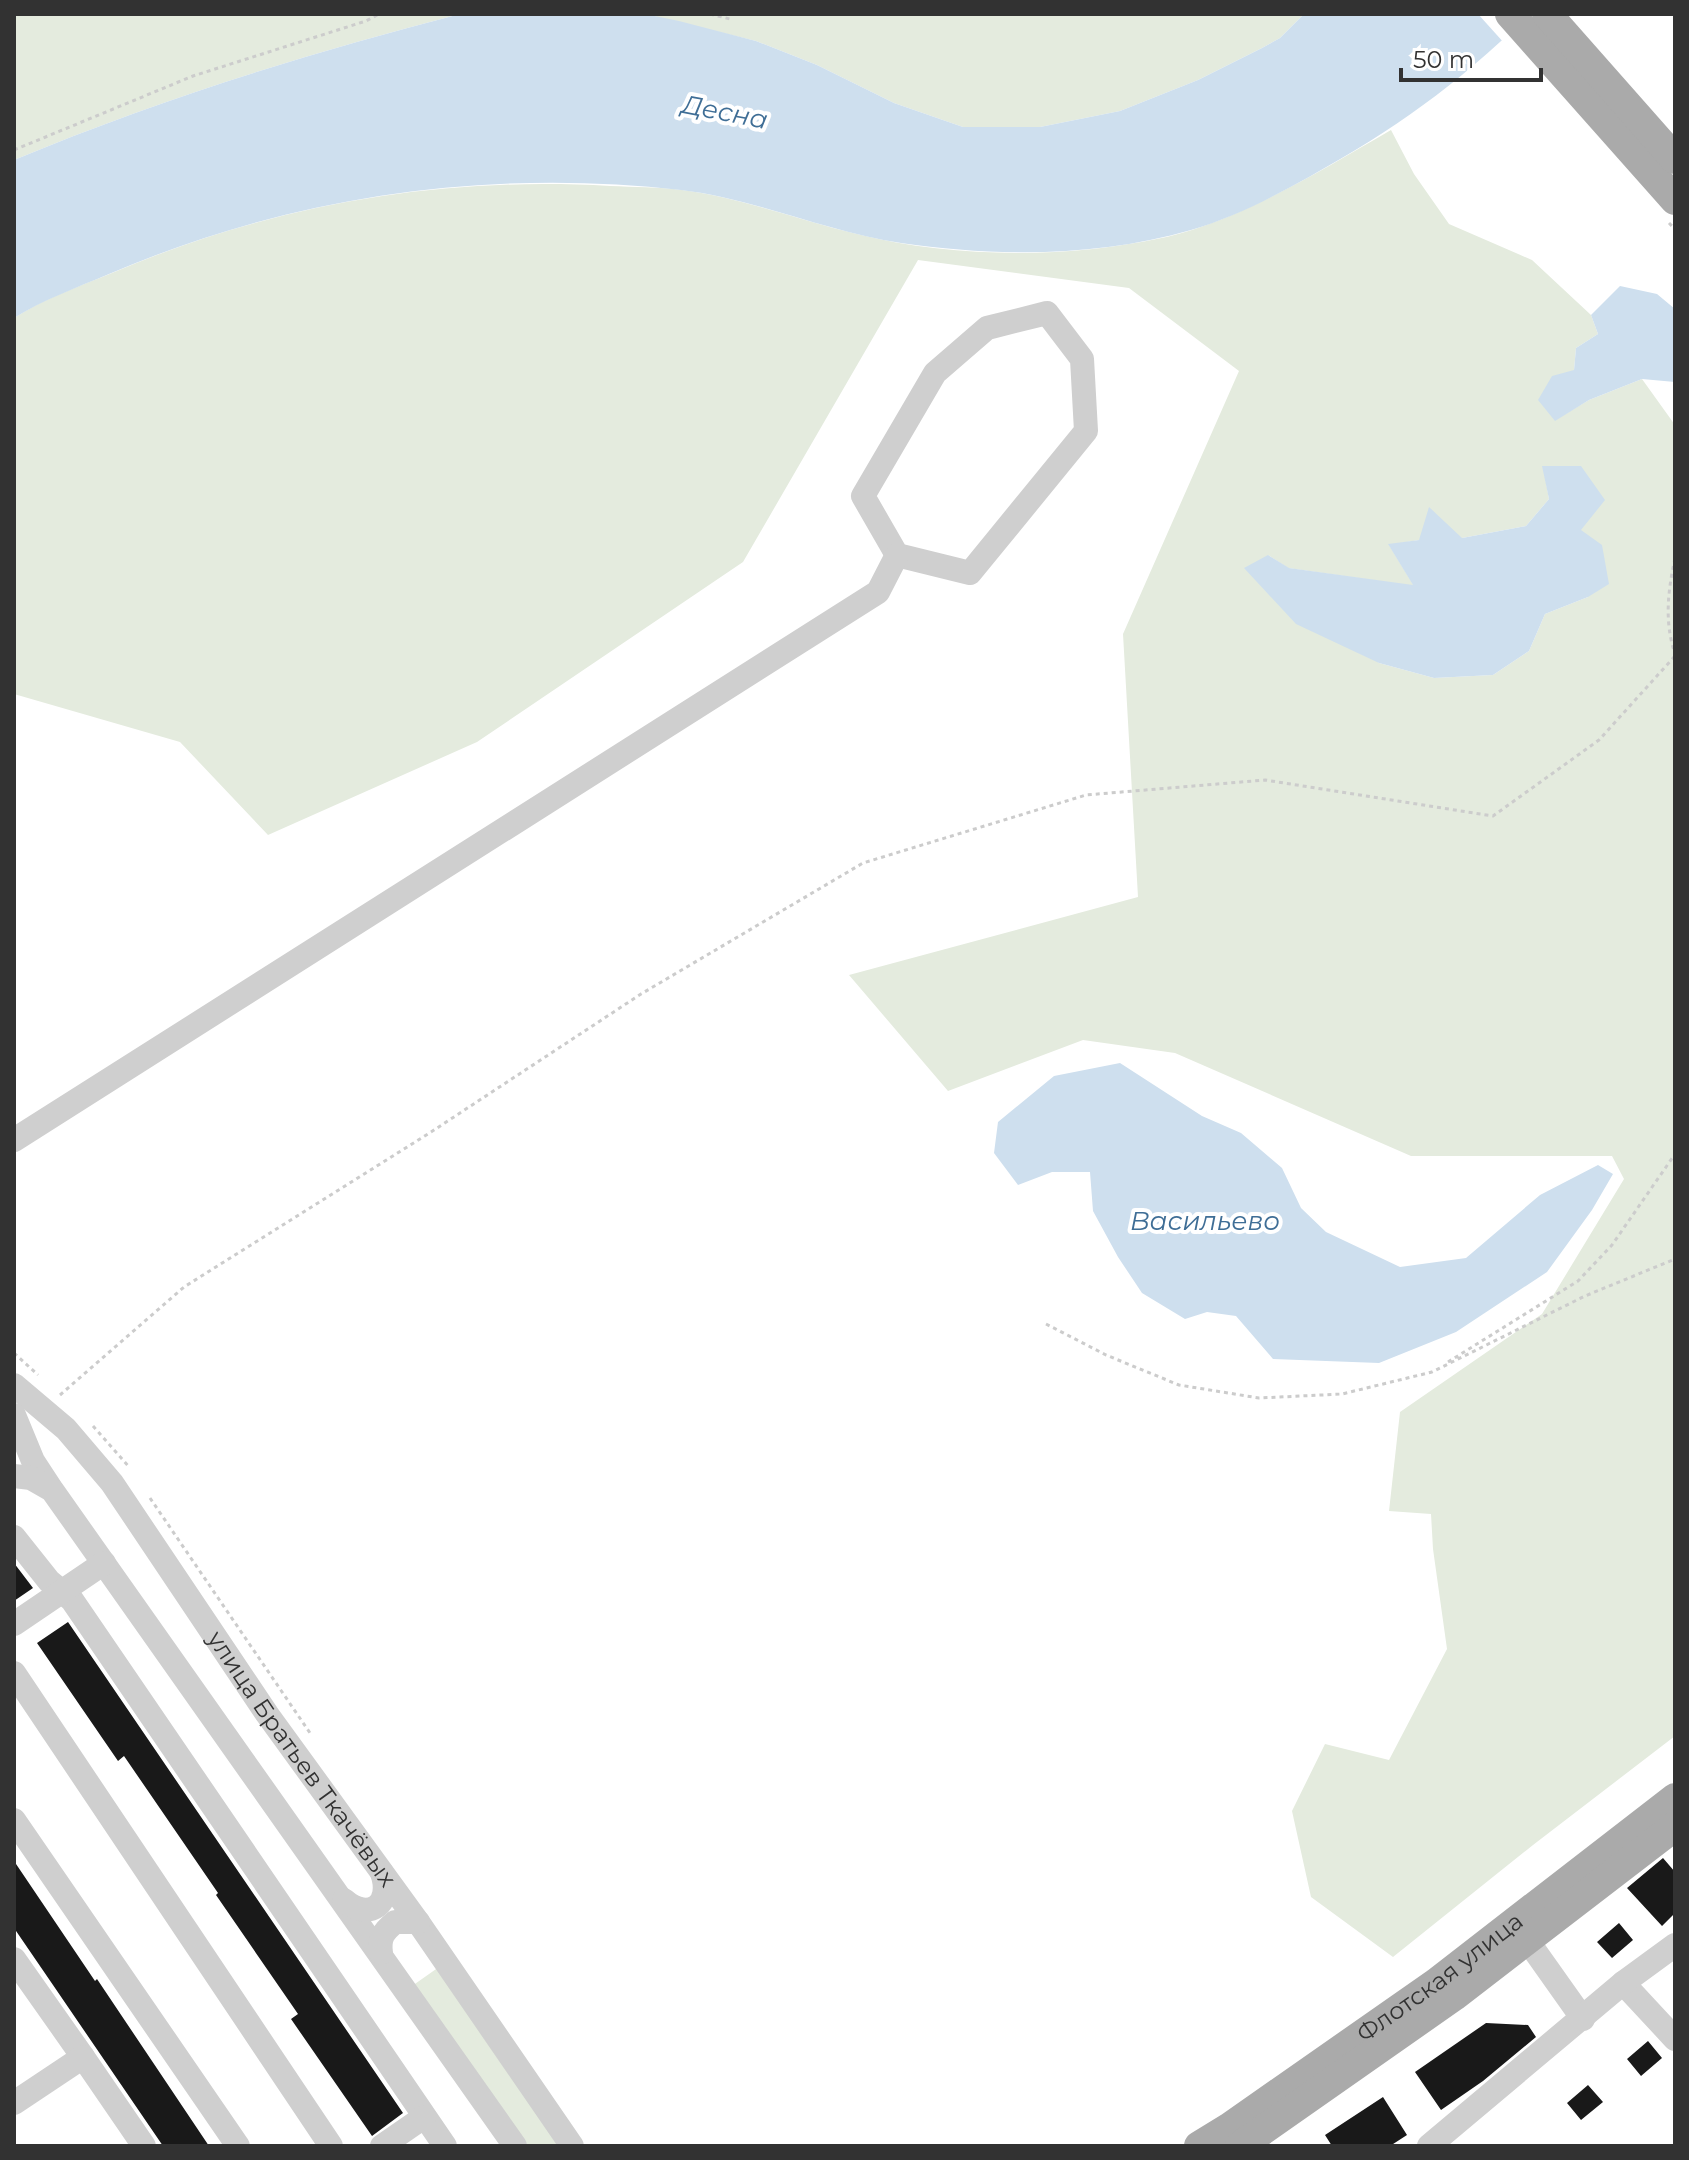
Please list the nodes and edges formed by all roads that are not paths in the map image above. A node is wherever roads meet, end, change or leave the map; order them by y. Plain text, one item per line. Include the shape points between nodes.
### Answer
1 (1510, 14) edge
2 (1547, 14) edge
3 (1675, 159) edge
4 (1675, 200) edge
5 (897, 555) junction
6 (14, 1140) edge
7 (14, 1385) edge
8 (58, 1413) junction
9 (19, 1443) edge
10 (14, 1476) edge
11 (52, 1490) junction
12 (14, 1537) edge
13 (104, 1563) junction
14 (61, 1591) junction
15 (14, 1624) edge
16 (14, 1673) edge
17 (1675, 1798) edge
18 (14, 1820) edge
19 (1675, 1826) edge
20 (382, 1873) junction
21 (344, 1900) junction
22 (418, 1922) junction
23 (1527, 1940) junction
24 (1675, 1945) edge
25 (381, 1953) junction
26 (14, 1959) edge
27 (1623, 1983) junction
28 (1583, 2019) junction
29 (1675, 2039) edge
30 (83, 2057) junction
31 (14, 2103) edge
32 (424, 2117) junction
33 (144, 2146) edge
34 (238, 2146) edge
35 (331, 2146) edge
36 (382, 2146) edge
37 (445, 2146) edge
38 (515, 2146) edge
39 (572, 2146) edge
40 (1199, 2146) edge
41 (1240, 2146) edge
42 (1429, 2146) edge

1 - 4 main road
2 - 3 main road
5 - 5 street via 863,496 935,373 987,328 1047,313 1082,359 1086,431 970,573
5 - 6 street via 878,592
7 - 8 street, улица Братьев Ткачёвых
8 - 9 street
8 - 20 street, улица Братьев Ткачёвых
9 - 11 street
10 - 11 street via 31,1478
11 - 13 street
12 - 14 street
13 - 14 street
13 - 21 street
14 - 15 street
14 - 32 street
16 - 35 street
17 - 40 main road, Флотская улица via 1436,1983
18 - 34 street
19 - 23 main road, Флотская улица
20 - 21 street via 387,1885 379,1904 368,1911 355,1910
20 - 22 street, улица Братьев Ткачёвых
21 - 25 street
22 - 25 street via 395,1922 385,1930 379,1941
22 - 39 street, улица Братьев Ткачёвых
23 - 28 street
23 - 41 main road, Флотская улица
24 - 27 street
25 - 38 street
26 - 30 street
27 - 28 street
27 - 29 street
28 - 42 street
30 - 31 street
30 - 33 street
32 - 36 street
32 - 37 street

